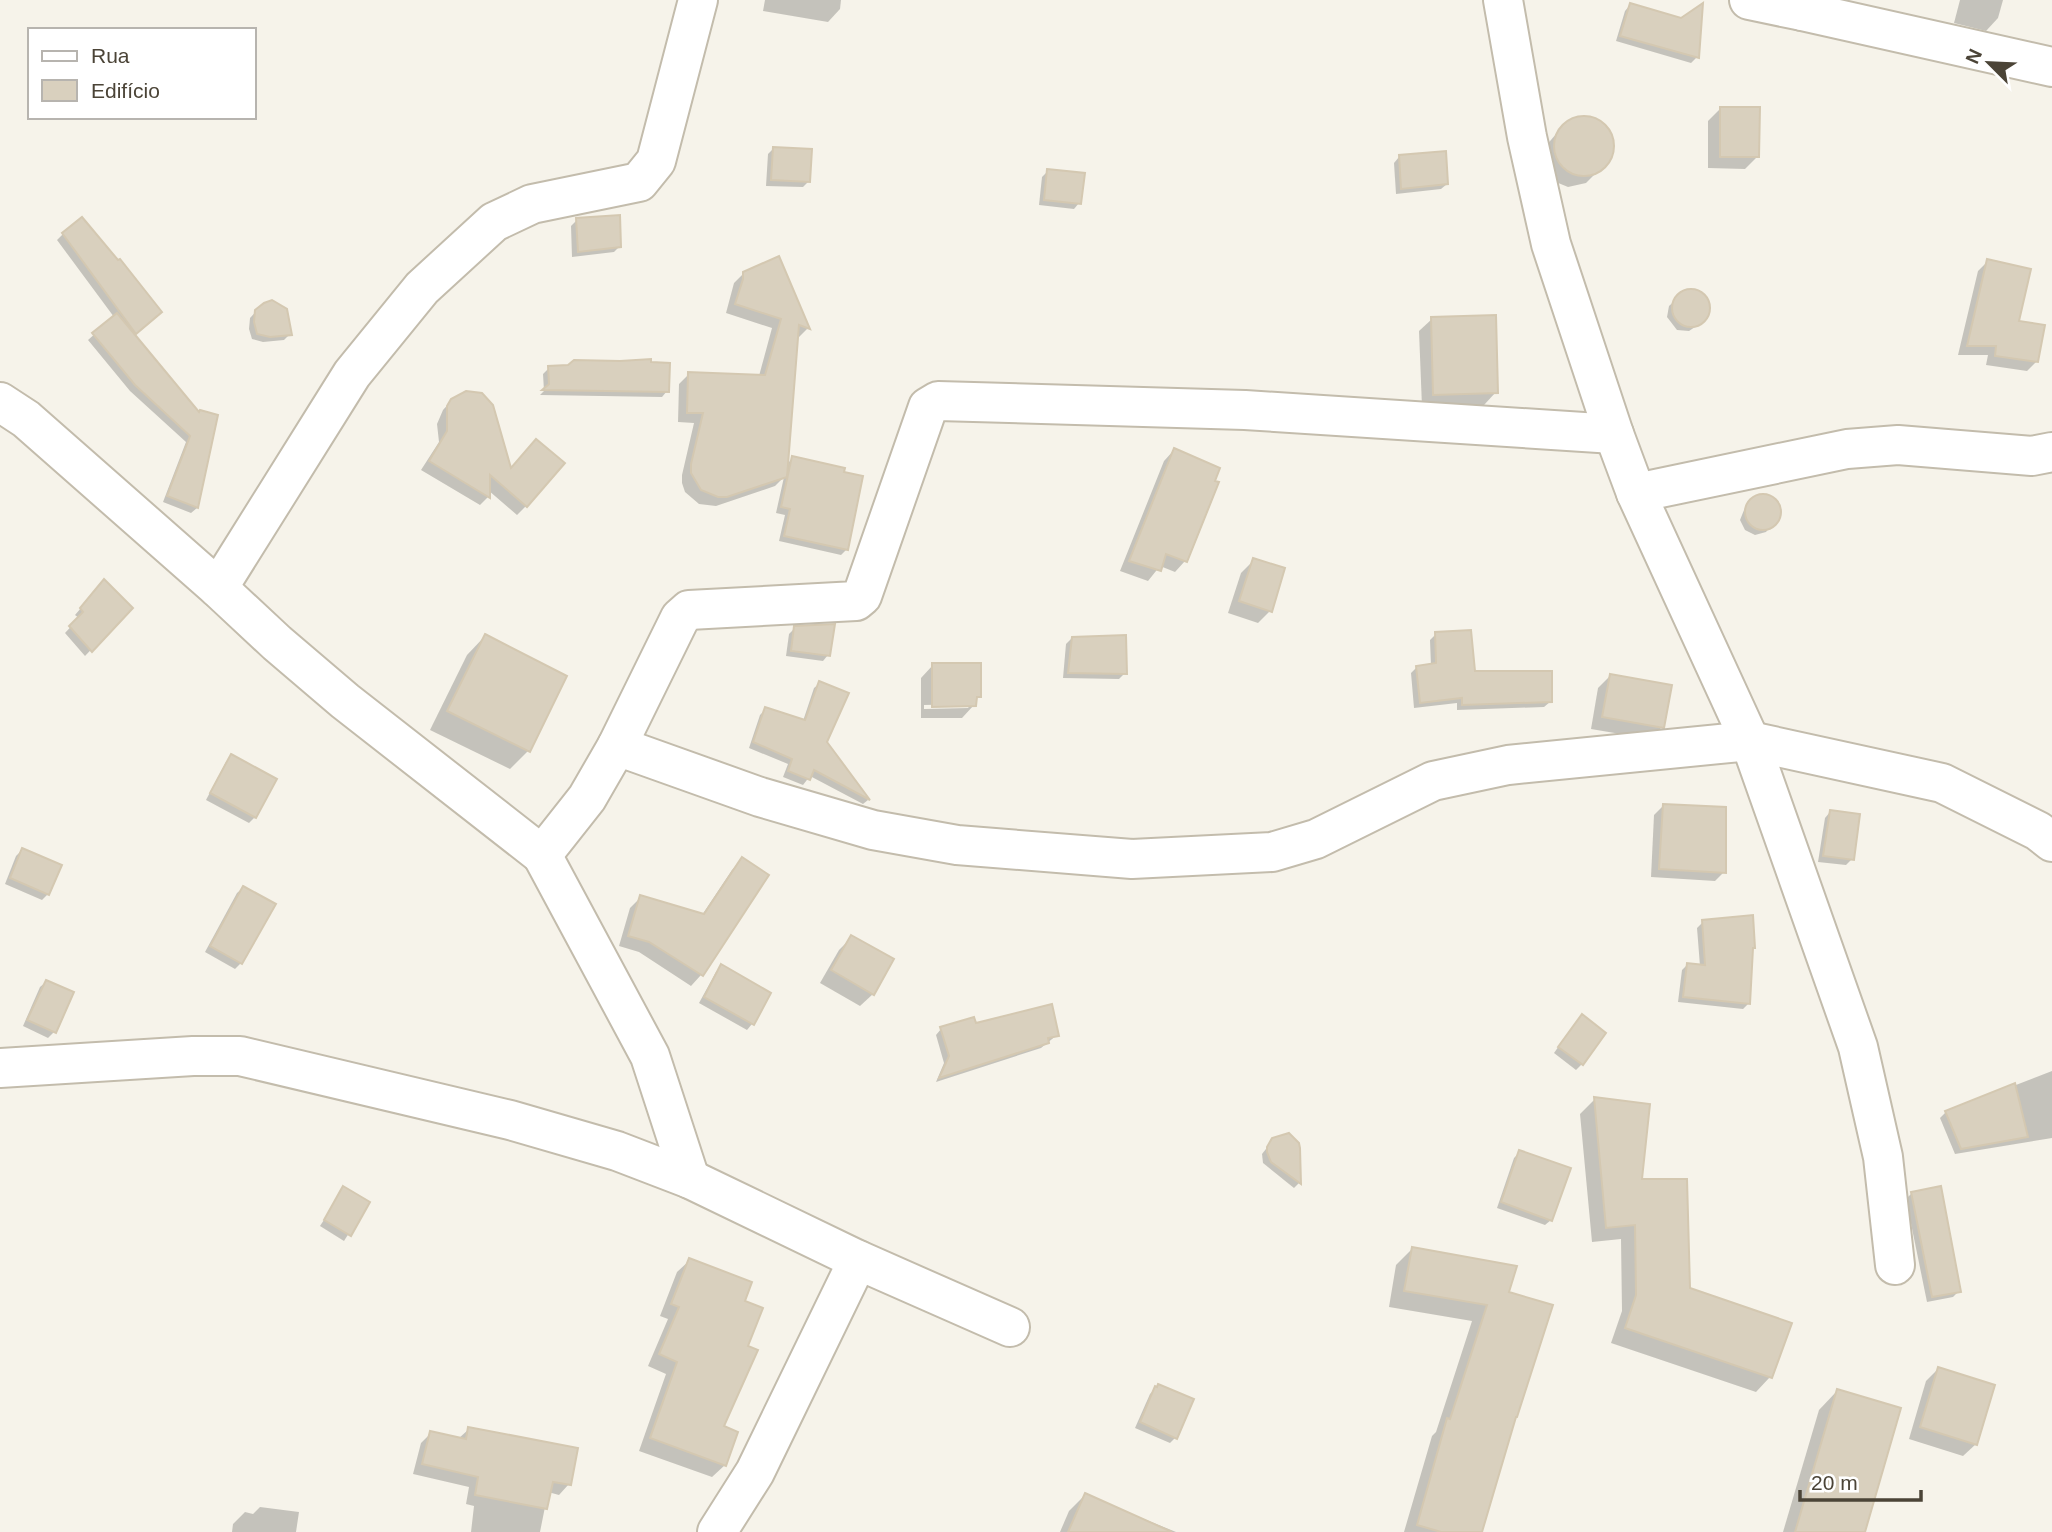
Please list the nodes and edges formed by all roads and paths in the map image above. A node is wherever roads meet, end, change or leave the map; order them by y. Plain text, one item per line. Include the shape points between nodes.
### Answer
1 (698, 0) edge
2 (1503, 0) edge
3 (1749, 0) edge
4 (1806, 5) edge
5 (2052, 67) edge
6 (0, 402) edge
7 (1614, 434) junction
8 (2052, 452) edge
9 (1636, 494) junction
10 (218, 588) junction
11 (1750, 741) junction
12 (617, 746) junction
13 (2052, 842) edge
14 (542, 855) junction
15 (0, 1068) edge
16 (690, 1180) junction
17 (858, 1259) junction
18 (1895, 1265) dead end
19 (1010, 1326) dead end
20 (717, 1532) edge

1 - 10 street via 656,161 648,172 639,181 532,204 494,222 422,288 352,374
2 - 7 street via 1551,244
3 - 4 street
4 - 5 street
6 - 10 street via 26,419
7 - 9 street
7 - 12 street via 1245,410 937,401 928,407 862,596 856,601 689,610 680,618
8 - 9 street via 2032,456 1898,445 1846,449
9 - 11 street
10 - 14 street via 345,701
11 - 12 street via 1508,765 1433,782 1316,839 1272,852 1132,859 957,845 873,830 760,797
11 - 13 street via 1942,783
11 - 18 street via 1858,1047 1883,1157
12 - 14 street via 587,798
14 - 16 street via 650,1056
15 - 16 street via 240,1056 510,1120 617,1151
16 - 17 street
17 - 19 street
17 - 20 street via 755,1472

